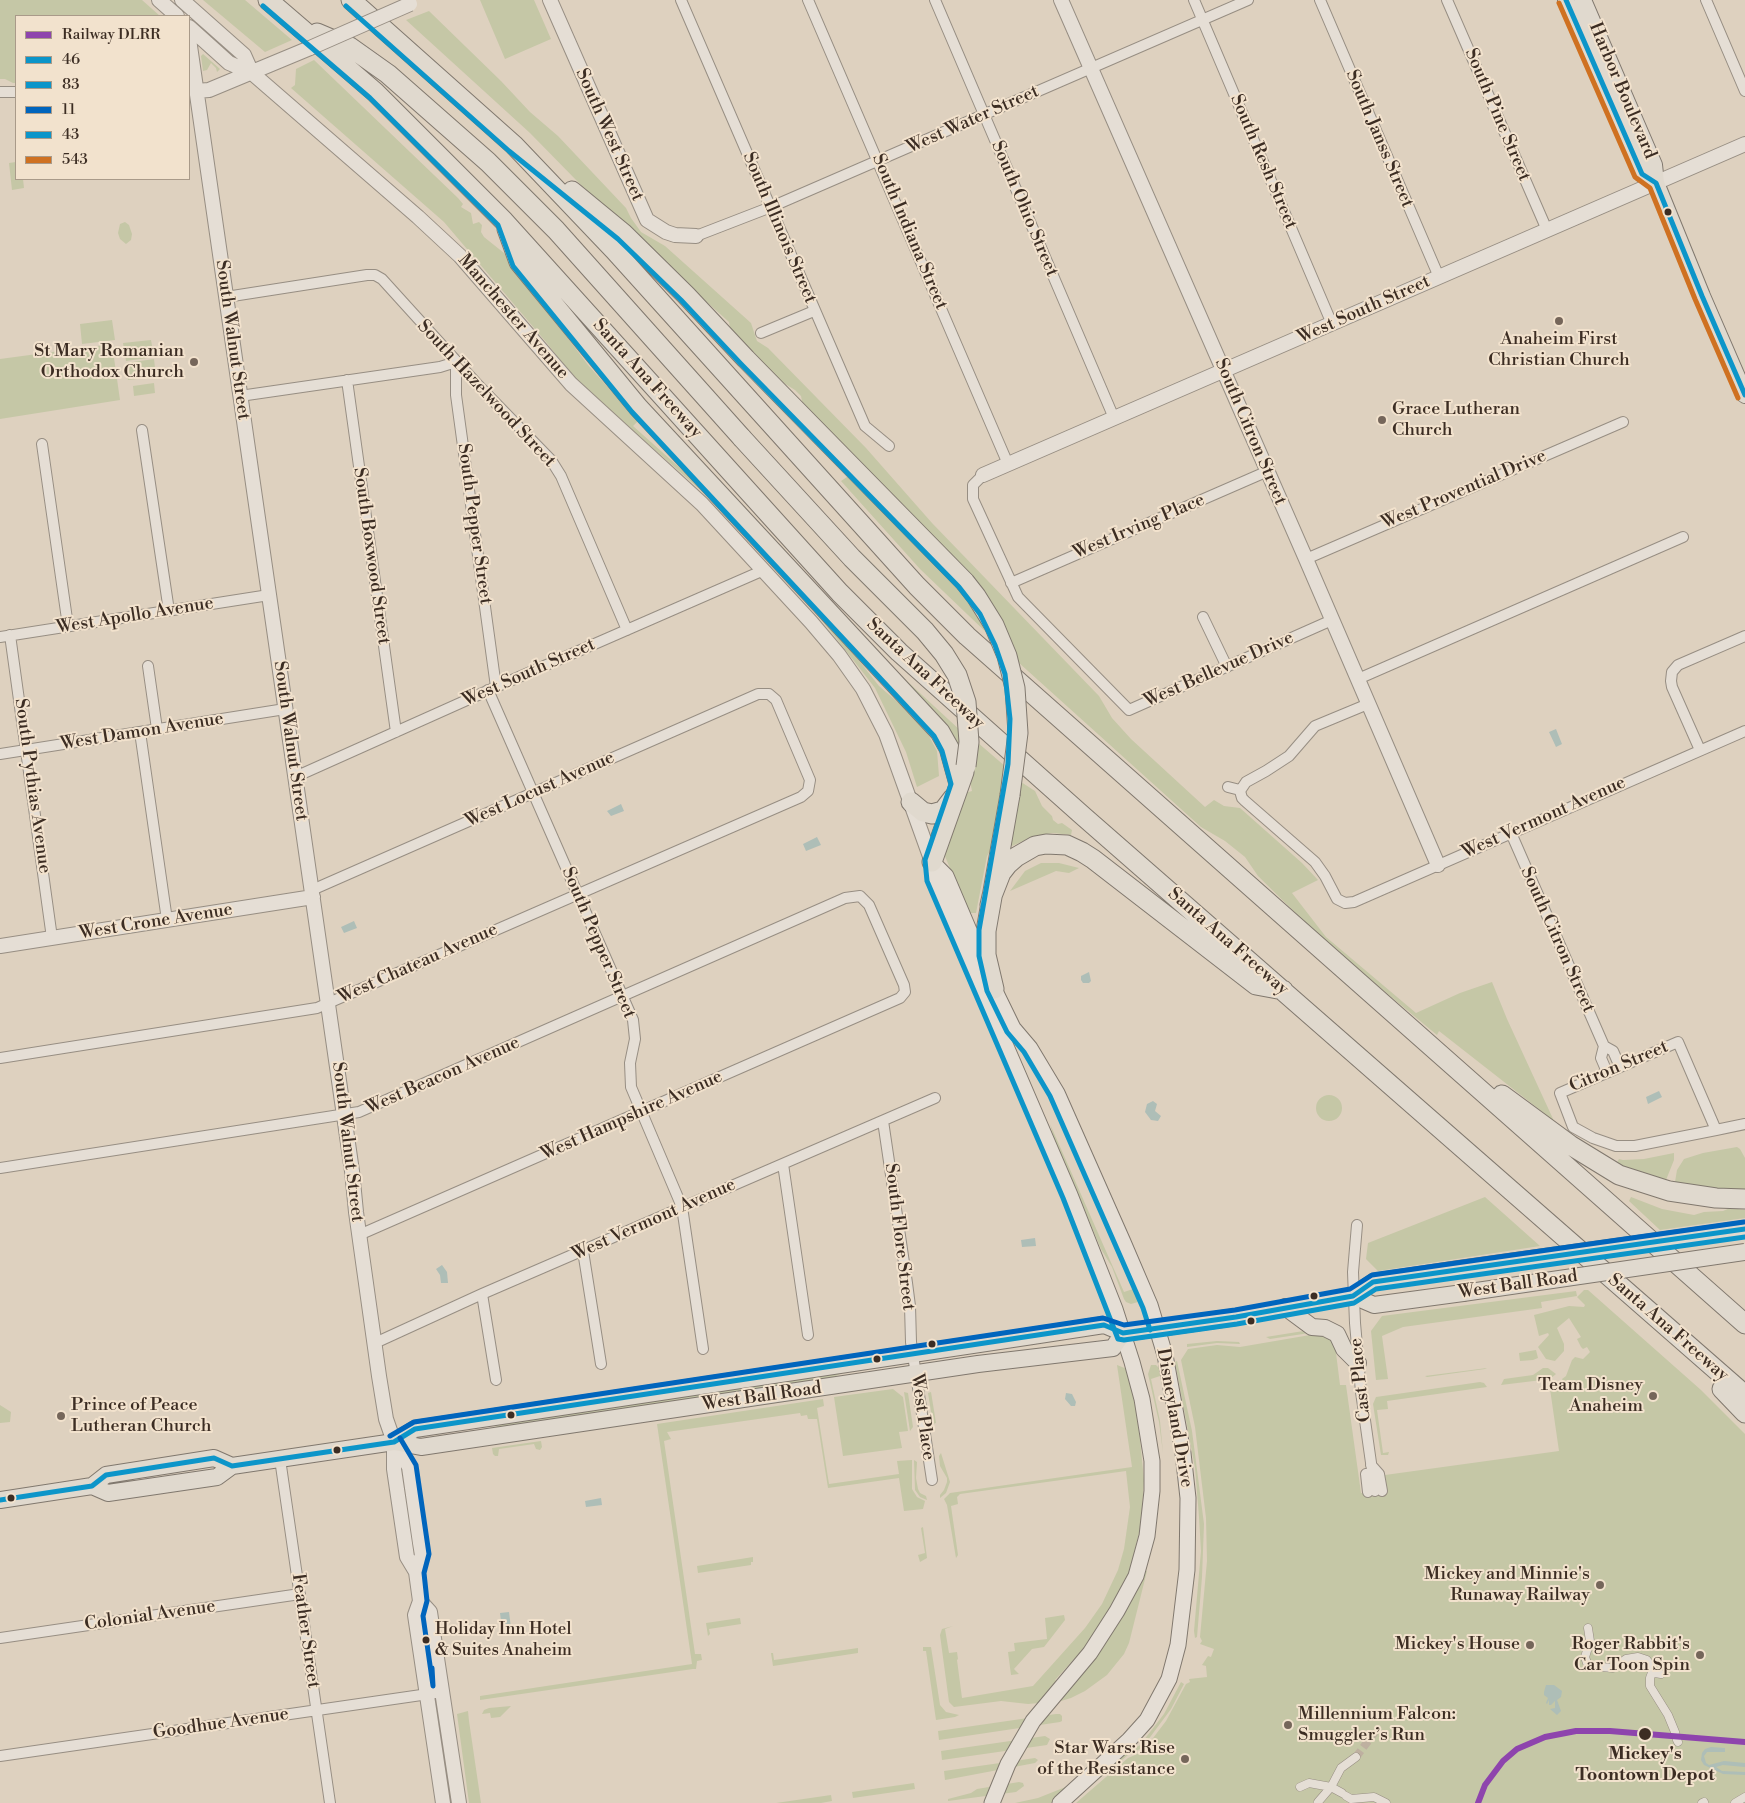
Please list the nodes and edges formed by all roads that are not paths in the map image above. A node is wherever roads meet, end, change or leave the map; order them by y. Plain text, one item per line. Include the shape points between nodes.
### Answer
1 (159, 0) edge
2 (182, 0) edge
3 (268, 0) edge
4 (351, 0) edge
5 (550, 0) edge
6 (681, 0) edge
7 (808, 0) edge
8 (935, 0) edge
9 (1061, 0) edge
10 (1194, 0) edge
11 (1248, 0) edge
12 (1320, 0) edge
13 (1447, 0) edge
14 (1566, 0) edge
15 (1583, 0) edge
16 (1706, 0) edge
17 (415, 2) edge
18 (176, 15) edge
19 (1203, 20) junction
20 (295, 24) junction
21 (190, 27) edge
22 (190, 52) edge
23 (1090, 68) junction
24 (252, 73) junction
25 (193, 91) edge
26 (1745, 91) edge
27 (0, 92) edge
28 (15, 92) edge
29 (983, 115) junction
30 (514, 144) junction
31 (1745, 144) edge
32 (878, 161) junction
33 (1656, 183) junction
34 (771, 207) junction
35 (504, 220) junction
36 (1547, 230) junction
37 (696, 236) joint
38 (1439, 277) junction
39 (226, 297) junction
40 (814, 310) junction
41 (1332, 324) junction
42 (762, 333) dead end
43 (456, 362) junction
44 (1224, 371) junction
45 (347, 380) junction
46 (1745, 395) edge
47 (240, 396) junction
48 (1114, 418) junction
49 (1623, 422) dead end
50 (142, 430) dead end
51 (42, 444) dead end
52 (889, 446) dead end
53 (1008, 464) junction
54 (1268, 471) junction
55 (983, 475) joint
56 (1683, 537) dead end
57 (1306, 559) junction
58 (764, 570) junction
59 (1011, 582) junction
60 (269, 596) junction
61 (169, 611) junction
62 (1203, 617) dead end
63 (1332, 620) junction
64 (68, 626) junction
65 (627, 630) junction
66 (5, 636) edge
67 (1745, 636) edge
68 (148, 666) dead end
69 (1227, 667) junction
70 (1358, 680) junction
71 (492, 688) junction
72 (1368, 704) junction
73 (285, 709) junction
74 (156, 729) junction
75 (1745, 731) edge
76 (140, 732) junction
77 (396, 732) junction
78 (27, 750) junction
79 (1700, 750) junction
80 (0, 754) edge
81 (295, 777) junction
82 (1228, 787) dead end
83 (810, 788) joint
84 (957, 790) junction
85 (1240, 790) junction
86 (534, 793) junction
87 (912, 802) junction
88 (1511, 833) junction
89 (932, 862) junction
90 (1438, 865) junction
91 (312, 894) junction
92 (578, 894) junction
93 (990, 906) junction
94 (167, 920) junction
95 (52, 938) junction
96 (0, 946) edge
97 (994, 989) junction
98 (1284, 990) junction
99 (903, 995) joint
100 (623, 997) junction
101 (328, 1004) junction
102 (1400, 1020) junction
103 (1604, 1046) junction
104 (0, 1058) edge
105 (1620, 1067) junction
106 (1607, 1072) junction
107 (935, 1098) dead end
108 (641, 1112) junction
109 (344, 1115) junction
110 (883, 1121) junction
111 (1745, 1124) edge
112 (1716, 1130) junction
113 (783, 1164) junction
114 (0, 1168) edge
115 (1745, 1200) edge
116 (682, 1207) junction
117 (1358, 1225) dead end
118 (1745, 1229) edge
119 (359, 1236) junction
120 (583, 1251) junction
121 (1745, 1252) edge
122 (482, 1294) junction
123 (1353, 1296) junction
124 (1285, 1308) junction
125 (1745, 1324) edge
126 (1157, 1328) junction
127 (1123, 1334) junction
128 (808, 1335) dead end
129 (375, 1343) junction
130 (703, 1349) dead end
131 (913, 1354) junction
132 (1701, 1357) junction
133 (1358, 1363) junction
134 (600, 1364) dead end
135 (916, 1374) junction
136 (496, 1380) dead end
137 (1745, 1395) edge
138 (1745, 1413) edge
139 (394, 1442) junction
140 (280, 1459) junction
141 (932, 1480) dead end
142 (1375, 1491) dead end
143 (0, 1500) edge
144 (300, 1594) junction
145 (420, 1601) junction
146 (1588, 1628) dead end
147 (0, 1638) edge
148 (1653, 1670) junction
149 (1661, 1674) dead end
150 (442, 1692) junction
151 (427, 1694) junction
152 (317, 1710) junction
153 (1676, 1738) dead end
154 (0, 1756) edge
155 (1356, 1757) tunnel mouth
156 (1300, 1787) dead end
157 (1331, 1787) junction
158 (1745, 1796) edge
159 (1318, 1802) edge
160 (330, 1803) edge
161 (443, 1803) edge
162 (458, 1803) edge
163 (992, 1803) edge
164 (1060, 1803) edge
165 (1386, 1803) edge
166 (1735, 1803) edge

1 - 18 street
2 - 24 street, Manchester Avenue via 244,55
3 - 20 highway, Santa Ana Freeway
4 - 30 highway
5 - 37 street, South West Street via 647,220 675,236
6 - 34 street, South Illinois Street
7 - 32 street, South Indiana Street
8 - 29 street, South Ohio Street
9 - 23 street, South Citron Street
10 - 19 street, South Resh Street
11 - 19 street, West Water Street
12 - 38 street, South Janss Street
13 - 36 street, South Pine Street
14 - 33 main road, Harbor Boulevard via 1642,174
15 - 33 main road, Harbor Boulevard via 1654,165
16 - 26 street
17 - 24 street, bridge
19 - 23 street, West Water Street
19 - 41 street, South Resh Street
20 - 35 highway, Santa Ana Freeway via 389,104
20 - 84 highway, bridge via 350,47 388,74 488,162 556,230 852,558 940,648 957,675 966,702 969,742 966,766
21 - 24 street, Manchester Avenue via 229,63
22 - 25 street, South Walnut Street
23 - 29 street, West Water Street
23 - 44 street, South Citron Street
24 - 25 street via 209,90
24 - 58 street, Manchester Avenue via 460,256 571,384 702,504
25 - 39 street, South Walnut Street
27 - 28 street
29 - 32 street, West Water Street
29 - 48 street, South Ohio Street
30 - 93 highway, bridge via 623,233 976,596 994,625 1007,656 1015,688 1018,733
30 - 102 highway via 923,592 967,636
31 - 33 street, West South Street
32 - 34 street, West Water Street
32 - 53 street, South Indiana Street
33 - 36 street, West South Street
33 - 46 main road, Harbor Boulevard
34 - 37 street, West Water Street
34 - 40 street, South Illinois Street
35 - 84 highway via 519,262 638,407 940,732 949,748
35 - 98 highway, Santa Ana Freeway via 840,593 955,703
36 - 38 street, West South Street
38 - 41 street, West South Street
39 - 43 street, South Hazelwood Street via 367,275 379,277
39 - 47 street, South Walnut Street
40 - 42 street
40 - 52 street, South Illinois Street via 866,426
41 - 44 street, West South Street
43 - 45 street
43 - 65 street, South Hazelwood Street via 556,468
43 - 71 street, South Pepper Street via 456,395
44 - 48 street, West South Street
44 - 54 street, South Citron Street
45 - 47 street
45 - 77 street, South Boxwood Street
47 - 60 street, South Walnut Street
48 - 53 street, West South Street
49 - 57 street, West Provential Drive
50 - 61 street
51 - 64 street
53 - 55 street, West South Street
54 - 57 street, South Citron Street
54 - 59 street, West Irving Place
55 - 59 street, West Bellevue Drive via 973,485 973,499
56 - 70 street
57 - 63 street, South Citron Street
58 - 65 street, West South Street
58 - 87 street, Disneyland Drive via 839,655 863,690 886,734
59 - 69 street, West Bellevue Drive via 1018,597 1129,710
60 - 61 street, West Apollo Avenue
60 - 73 street, South Walnut Street
61 - 64 street, West Apollo Avenue
62 - 69 street
63 - 69 street, West Bellevue Drive
63 - 70 street, South Citron Street
64 - 66 street, West Apollo Avenue
65 - 71 street, West South Street
66 - 78 street, South Pythias Avenue
67 - 79 street via 1678,665 1672,672 1672,686
68 - 74 street
70 - 72 street, South Citron Street
71 - 77 street, West South Street
71 - 86 street, South Pepper Street
72 - 85 street via 1315,726 1288,756 1246,782
72 - 90 street, South Citron Street
73 - 74 street, West Damon Avenue
73 - 81 street, South Walnut Street
74 - 76 street, West Damon Avenue
75 - 79 street, West Vermont Avenue
76 - 78 street, West Damon Avenue
76 - 94 street
77 - 81 street, West South Street
78 - 80 street, West Damon Avenue
78 - 95 street, South Pythias Avenue
79 - 88 street, West Vermont Avenue
81 - 91 street, South Walnut Street
82 - 85 street
83 - 86 street, West Locust Avenue via 810,780 778,704 769,694 755,695
83 - 92 street, West Chateau Avenue via 800,797
84 - 87 highway via 943,811 932,814 923,812
84 - 89 highway
85 - 90 street, West Vermont Avenue via 1245,801 1315,862 1342,902 1354,902
86 - 91 street, West Locust Avenue
86 - 92 street, South Pepper Street
87 - 89 street, Disneyland Drive
88 - 90 street, West Vermont Avenue
88 - 103 street, South Citron Street
89 - 97 main road, Disneyland Drive via 946,876
89 - 127 main road, Disneyland Drive via 934,880 1070,1194
91 - 94 street, West Crone Avenue
91 - 101 street, South Walnut Street
92 - 100 street, South Pepper Street
92 - 101 street, West Chateau Avenue
93 - 97 highway via 986,955
93 - 98 highway via 1001,873 1016,856 1035,846 1067,845 1093,859 1256,985
94 - 95 street, West Crone Avenue
95 - 96 street, West Crone Avenue
97 - 126 main road, Disneyland Drive via 1013,1028 1030,1048 1057,1093 1131,1260
98 - 132 highway, Santa Ana Freeway
99 - 100 street, West Beacon Avenue via 904,985 869,904 860,896 851,896
99 - 108 street, West Hampshire Avenue
100 - 108 street, South Pepper Street via 634,1027 630,1079
100 - 109 street, West Beacon Avenue via 359,1112
101 - 104 street, West Chateau Avenue
101 - 109 street, South Walnut Street
102 - 115 highway via 1570,1145 1619,1175 1669,1191
102 - 125 highway
103 - 105 street, South Citron Street via 1613,1052
103 - 106 street, South Citron Street via 1601,1058
105 - 106 street, Citron Street
105 - 112 street, Citron Street via 1678,1042
106 - 112 street, Citron Street via 1560,1093 1574,1127 1593,1138 1616,1146 1635,1146
107 - 110 street, West Vermont Avenue
108 - 116 street, South Pepper Street
108 - 119 street, West Hampshire Avenue
109 - 114 street, West Beacon Avenue
109 - 119 street, South Walnut Street
110 - 113 street, West Vermont Avenue
110 - 131 street, South Flore Street via 910,1306
111 - 112 street, Citron Street
113 - 116 street, West Vermont Avenue
113 - 128 street
116 - 120 street, West Vermont Avenue
116 - 130 street, South Pepper Street
117 - 123 street, Cast Place
118 - 123 main road, West Ball Road, bridge via 1373,1282
119 - 129 street, South Walnut Street
120 - 122 street, West Vermont Avenue
120 - 134 street
121 - 123 main road, West Ball Road, bridge via 1374,1306
122 - 129 street, West Vermont Avenue
122 - 136 street
123 - 124 main road, West Ball Road
123 - 133 street, Cast Place
124 - 126 main road, West Ball Road
124 - 133 main road via 1312,1327 1325,1328 1337,1334 1344,1349
126 - 127 main road, West Ball Road
126 - 164 main road, Disneyland Drive via 1174,1397 1187,1494 1187,1570 1178,1645 1169,1680 1147,1720
127 - 131 main road, West Ball Road via 1104,1325
127 - 135 main road, West Ball Road via 1113,1348
127 - 163 main road, Disneyland Drive via 1142,1399 1150,1442 1152,1491 1147,1536 1136,1576 1090,1653 1033,1721 1008,1764
129 - 139 street, South Walnut Street via 386,1419
131 - 135 street, West Place
131 - 139 main road, West Ball Road via 415,1429
132 - 137 highway, Santa Ana Freeway
132 - 138 highway via 1719,1387
133 - 142 street, Cast Place via 1371,1464 1379,1474
135 - 139 main road, West Ball Road via 420,1448
135 - 141 street, West Place
139 - 140 main road, West Ball Road
139 - 145 street, South Walnut Street via 394,1469 407,1557 416,1572
140 - 143 main road, West Ball Road via 232,1466 217,1477 207,1479 108,1493 92,1486
140 - 144 street, Feather Street
144 - 147 street, Colonial Avenue
144 - 152 street, Feather Street
145 - 150 street via 430,1612
145 - 151 street via 415,1615
146 - 148 street via 1590,1641 1586,1657 1590,1666 1613,1668 1626,1659 1638,1657 1650,1662
148 - 149 street
148 - 153 street via 1650,1686 1668,1716
150 - 151 street, Goodhue Avenue
150 - 162 street
151 - 152 street, Goodhue Avenue
151 - 161 street
152 - 154 street, Goodhue Avenue
152 - 160 street, Feather Street
155 - 157 street via 1341,1768
156 - 157 street via 1309,1783
157 - 159 street
157 - 165 street via 1351,1799 1374,1797
158 - 166 street

